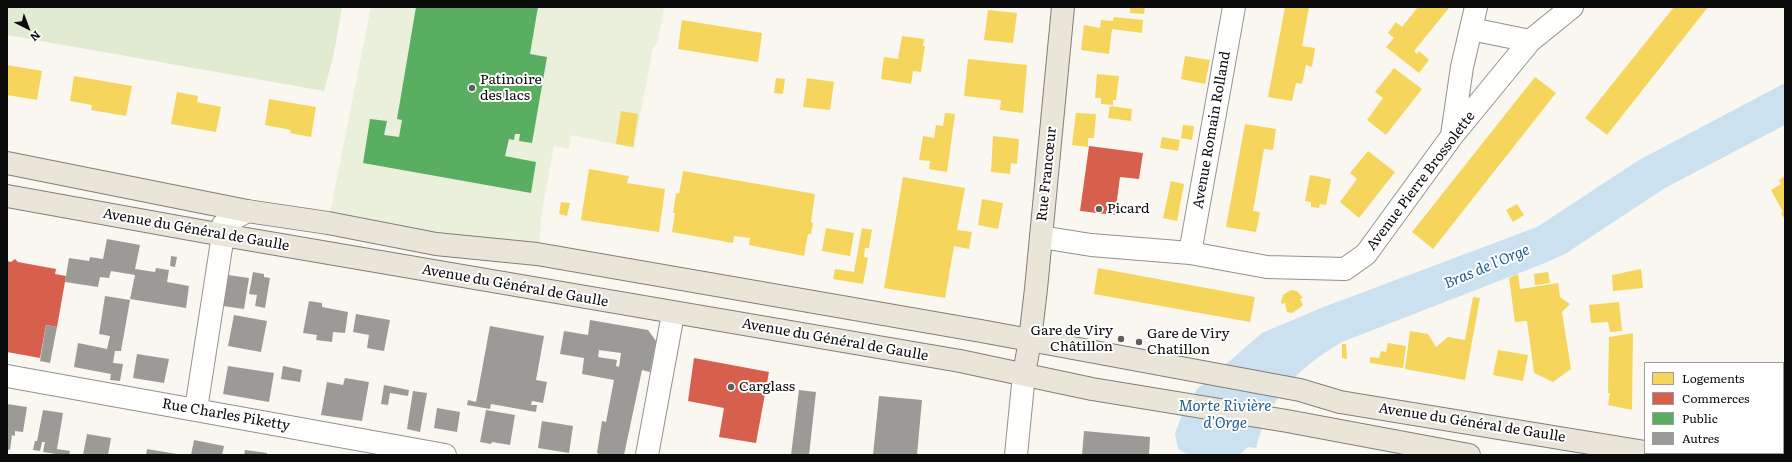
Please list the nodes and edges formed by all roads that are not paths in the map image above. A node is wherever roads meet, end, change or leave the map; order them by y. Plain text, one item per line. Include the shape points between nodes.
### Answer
1 (1063, 7) edge
2 (1234, 7) edge
3 (1476, 7) edge
4 (1572, 7) edge
5 (1470, 29) junction
6 (1530, 41) junction
7 (1452, 136) junction
8 (7, 163) edge
9 (7, 196) edge
10 (247, 211) junction
11 (223, 235) junction
12 (1041, 237) junction
13 (1190, 253) junction
14 (673, 314) junction
15 (1030, 340) junction
16 (1024, 374) junction
17 (7, 376) edge
18 (196, 409) junction
19 (1644, 452) edge
20 (446, 455) edge
21 (647, 455) edge
22 (1016, 455) edge
23 (1469, 455) edge

1 - 12 main road, Rue Francœur
2 - 13 street, Avenue Romain Rolland
3 - 5 street
4 - 6 street, Avenue Pierre Brossolette
5 - 6 street
5 - 7 street
6 - 7 street, Avenue Pierre Brossolette
7 - 13 street, Avenue Pierre Brossolette via 1366,254 1345,269 1267,267
8 - 10 main road, Avenue du Général de Gaulle
9 - 11 main road, Avenue du Général de Gaulle
10 - 11 street via 222,225
10 - 15 main road, Avenue du Général de Gaulle via 328,222 436,244 537,254
11 - 14 main road, Avenue du Général de Gaulle
11 - 18 street
12 - 13 street, Avenue Pierre Brossolette via 1091,245
12 - 15 main road, Rue Francœur
14 - 16 main road, Avenue du Général de Gaulle via 804,334
14 - 21 street
15 - 16 main road, Rue Francœur
15 - 19 main road, Avenue du Général de Gaulle via 1300,390 1340,402
16 - 22 street
16 - 23 main road, Avenue du Général de Gaulle via 1092,389 1287,421
17 - 18 street, Rue Charles Piketty
18 - 20 street, Rue Charles Piketty

